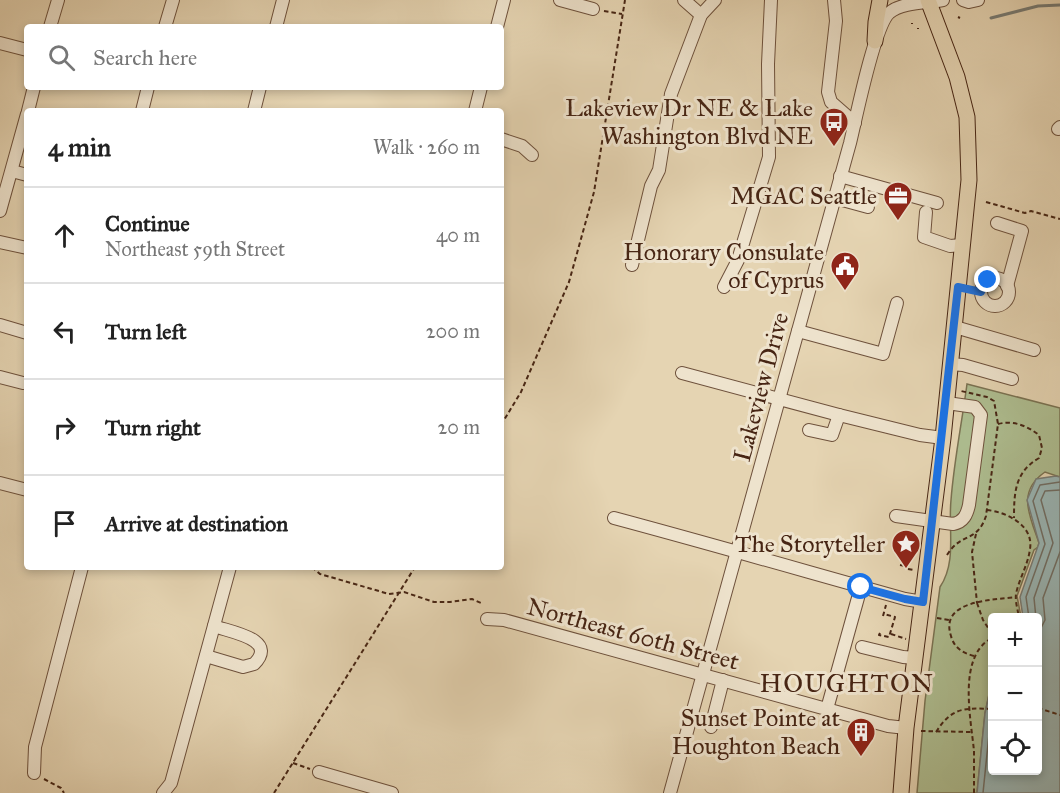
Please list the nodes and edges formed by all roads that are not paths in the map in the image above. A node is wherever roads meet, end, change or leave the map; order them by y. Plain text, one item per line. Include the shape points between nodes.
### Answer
1 (58, 0) edge
2 (173, 0) edge
3 (283, 0) edge
4 (504, 0) edge
5 (560, 0) edge
6 (684, 0) edge
7 (715, 0) edge
8 (771, 0) edge
9 (834, 0) edge
10 (880, 0) edge
11 (963, 0) edge
12 (978, 0) edge
13 (933, 1) edge
14 (597, 10) road end
15 (701, 15) junction
16 (52, 24) edge
17 (166, 24) edge
18 (277, 24) edge
19 (498, 24) edge
20 (875, 41) junction
21 (0, 43) edge
22 (24, 49) edge
23 (33, 90) edge
24 (147, 90) edge
25 (259, 90) edge
26 (480, 90) edge
27 (28, 108) edge
28 (143, 108) edge
29 (255, 108) edge
30 (476, 108) edge
31 (855, 123) junction
32 (24, 124) edge
33 (504, 140) edge
34 (532, 155) dead end
35 (12, 171) junction
36 (24, 174) edge
37 (840, 176) junction
38 (3, 189) edge
39 (835, 198) junction
40 (937, 203) dead end
41 (868, 207) dead end
42 (0, 211) edge
43 (926, 212) dead end
44 (997, 223) dead end
45 (0, 242) edge
46 (962, 245) junction
47 (24, 247) edge
48 (632, 265) dead end
49 (1007, 286) junction
50 (724, 287) dead end
51 (958, 287) junction
52 (981, 292) junction
53 (897, 303) dead end
54 (0, 325) edge
55 (955, 327) junction
56 (798, 330) junction
57 (24, 332) edge
58 (1034, 350) dead end
59 (950, 364) junction
60 (682, 373) dead end
61 (0, 377) edge
62 (1012, 379) dead end
63 (23, 383) dead end
64 (779, 398) junction
65 (947, 403) junction
66 (839, 415) junction
67 (809, 430) dead end
68 (943, 438) junction
69 (0, 483) edge
70 (24, 489) edge
71 (896, 516) dead end
72 (614, 518) dead end
73 (934, 521) junction
74 (737, 552) junction
75 (81, 570) edge
76 (229, 570) edge
77 (861, 587) junction
78 (923, 602) junction
79 (487, 620) dead end
80 (214, 626) junction
81 (862, 646) dead end
82 (206, 656) junction
83 (916, 658) junction
84 (703, 675) junction
85 (723, 680) junction
86 (827, 709) junction
87 (711, 727) dead end
88 (913, 730) junction
89 (319, 772) road end
90 (34, 773) road end
91 (163, 793) edge
92 (392, 793) edge
93 (670, 793) edge
94 (901, 793) edge

1 - 16 street
2 - 17 street
3 - 18 street
4 - 19 street
5 - 14 street
6 - 15 street
7 - 15 street
8 - 50 street via 769,157 738,260
9 - 31 street via 836,21 828,92 831,102
10 - 20 main road
11 - 12 street
13 - 20 street, Lakeview Drive via 889,13
13 - 46 main road via 967,117 969,180
15 - 48 street via 671,94 659,170 651,186
20 - 31 street, Lakeview Drive
21 - 22 street
23 - 27 street
24 - 28 street
25 - 29 street
26 - 30 street
31 - 37 street, Lakeview Drive
32 - 35 street
33 - 34 street via 522,146
35 - 36 street
35 - 38 street
37 - 39 street, Lakeview Drive
37 - 40 street
38 - 42 street
39 - 41 street
39 - 56 street, Lakeview Drive
43 - 46 street via 924,237 950,246
44 - 49 street via 1022,231
45 - 47 street
46 - 51 main road
49 - 52 street via 992,278 984,283
49 - 52 street via 1006,300 999,305 987,303
51 - 52 street
51 - 55 main road
53 - 56 street via 883,354
54 - 57 street
55 - 58 street
55 - 59 main road
56 - 64 street, Lakeview Drive
59 - 62 street via 963,364
59 - 65 main road
60 - 64 street
61 - 63 street
64 - 66 street
64 - 74 street, Lakeview Drive
65 - 68 main road
65 - 73 street via 975,407 981,419 966,516 953,524
66 - 67 street via 832,435
66 - 68 street
68 - 73 main road
69 - 70 street
71 - 73 street
72 - 74 street
73 - 78 main road
74 - 77 street
74 - 84 street, Lakeview Drive
75 - 90 street via 35,747
76 - 80 street
77 - 78 street
77 - 86 street
78 - 83 main road
79 - 84 street, Northeast 60th Street via 504,620
80 - 82 street
80 - 82 street via 255,640 260,656 254,664 243,667
81 - 83 street
82 - 91 street via 171,783
83 - 88 main road
84 - 85 street, Northeast 60th Street
84 - 93 street, Lakeview Drive
85 - 86 street, Northeast 60th Street
85 - 87 street
86 - 88 street, Northeast 60th Street
88 - 94 main road
89 - 92 street

